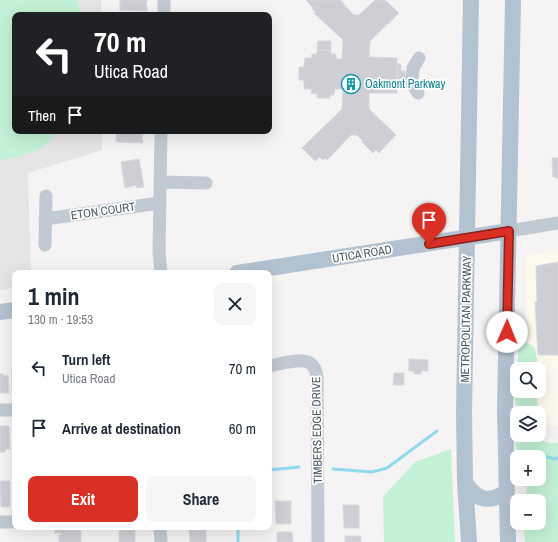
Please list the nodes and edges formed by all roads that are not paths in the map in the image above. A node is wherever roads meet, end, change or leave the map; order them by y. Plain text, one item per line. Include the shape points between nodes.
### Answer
1 (164, 0) edge
2 (471, 0) edge
3 (513, 0) edge
4 (164, 12) edge
5 (420, 58) dead end
6 (418, 93) dead end
7 (161, 134) edge
8 (160, 182) junction
9 (206, 183) dead end
10 (46, 196) dead end
11 (160, 203) junction
12 (45, 219) junction
13 (558, 223) edge
14 (509, 231) junction
15 (468, 238) junction
16 (45, 245) dead end
17 (161, 270) edge
18 (257, 270) edge
19 (12, 310) edge
20 (0, 312) edge
21 (272, 366) edge
22 (0, 410) edge
23 (12, 410) edge
24 (465, 482) junction
25 (506, 492) junction
26 (0, 522) edge
27 (12, 522) edge
28 (160, 530) edge
29 (160, 542) edge
30 (318, 542) edge
31 (469, 542) edge
32 (508, 542) edge

1 - 4 street
2 - 15 main road, METROPOLITAN PARKWAY
3 - 14 main road
5 - 6 street via 413,68 412,84
7 - 8 street
8 - 9 street
8 - 11 street
10 - 12 street
11 - 12 street, ETON COURT
11 - 17 street
12 - 16 street
13 - 14 street, UTICA ROAD
14 - 15 main road, UTICA ROAD
14 - 25 main road
15 - 18 main road, UTICA ROAD
15 - 24 main road, METROPOLITAN PARKWAY
19 - 20 main road
21 - 30 street, TIMBERS EDGE DRIVE via 304,361 311,363 315,368
22 - 23 street
24 - 25 main road via 471,491 482,498 495,498
24 - 31 main road, METROPOLITAN PARKWAY
25 - 32 main road
26 - 27 street
28 - 29 street

